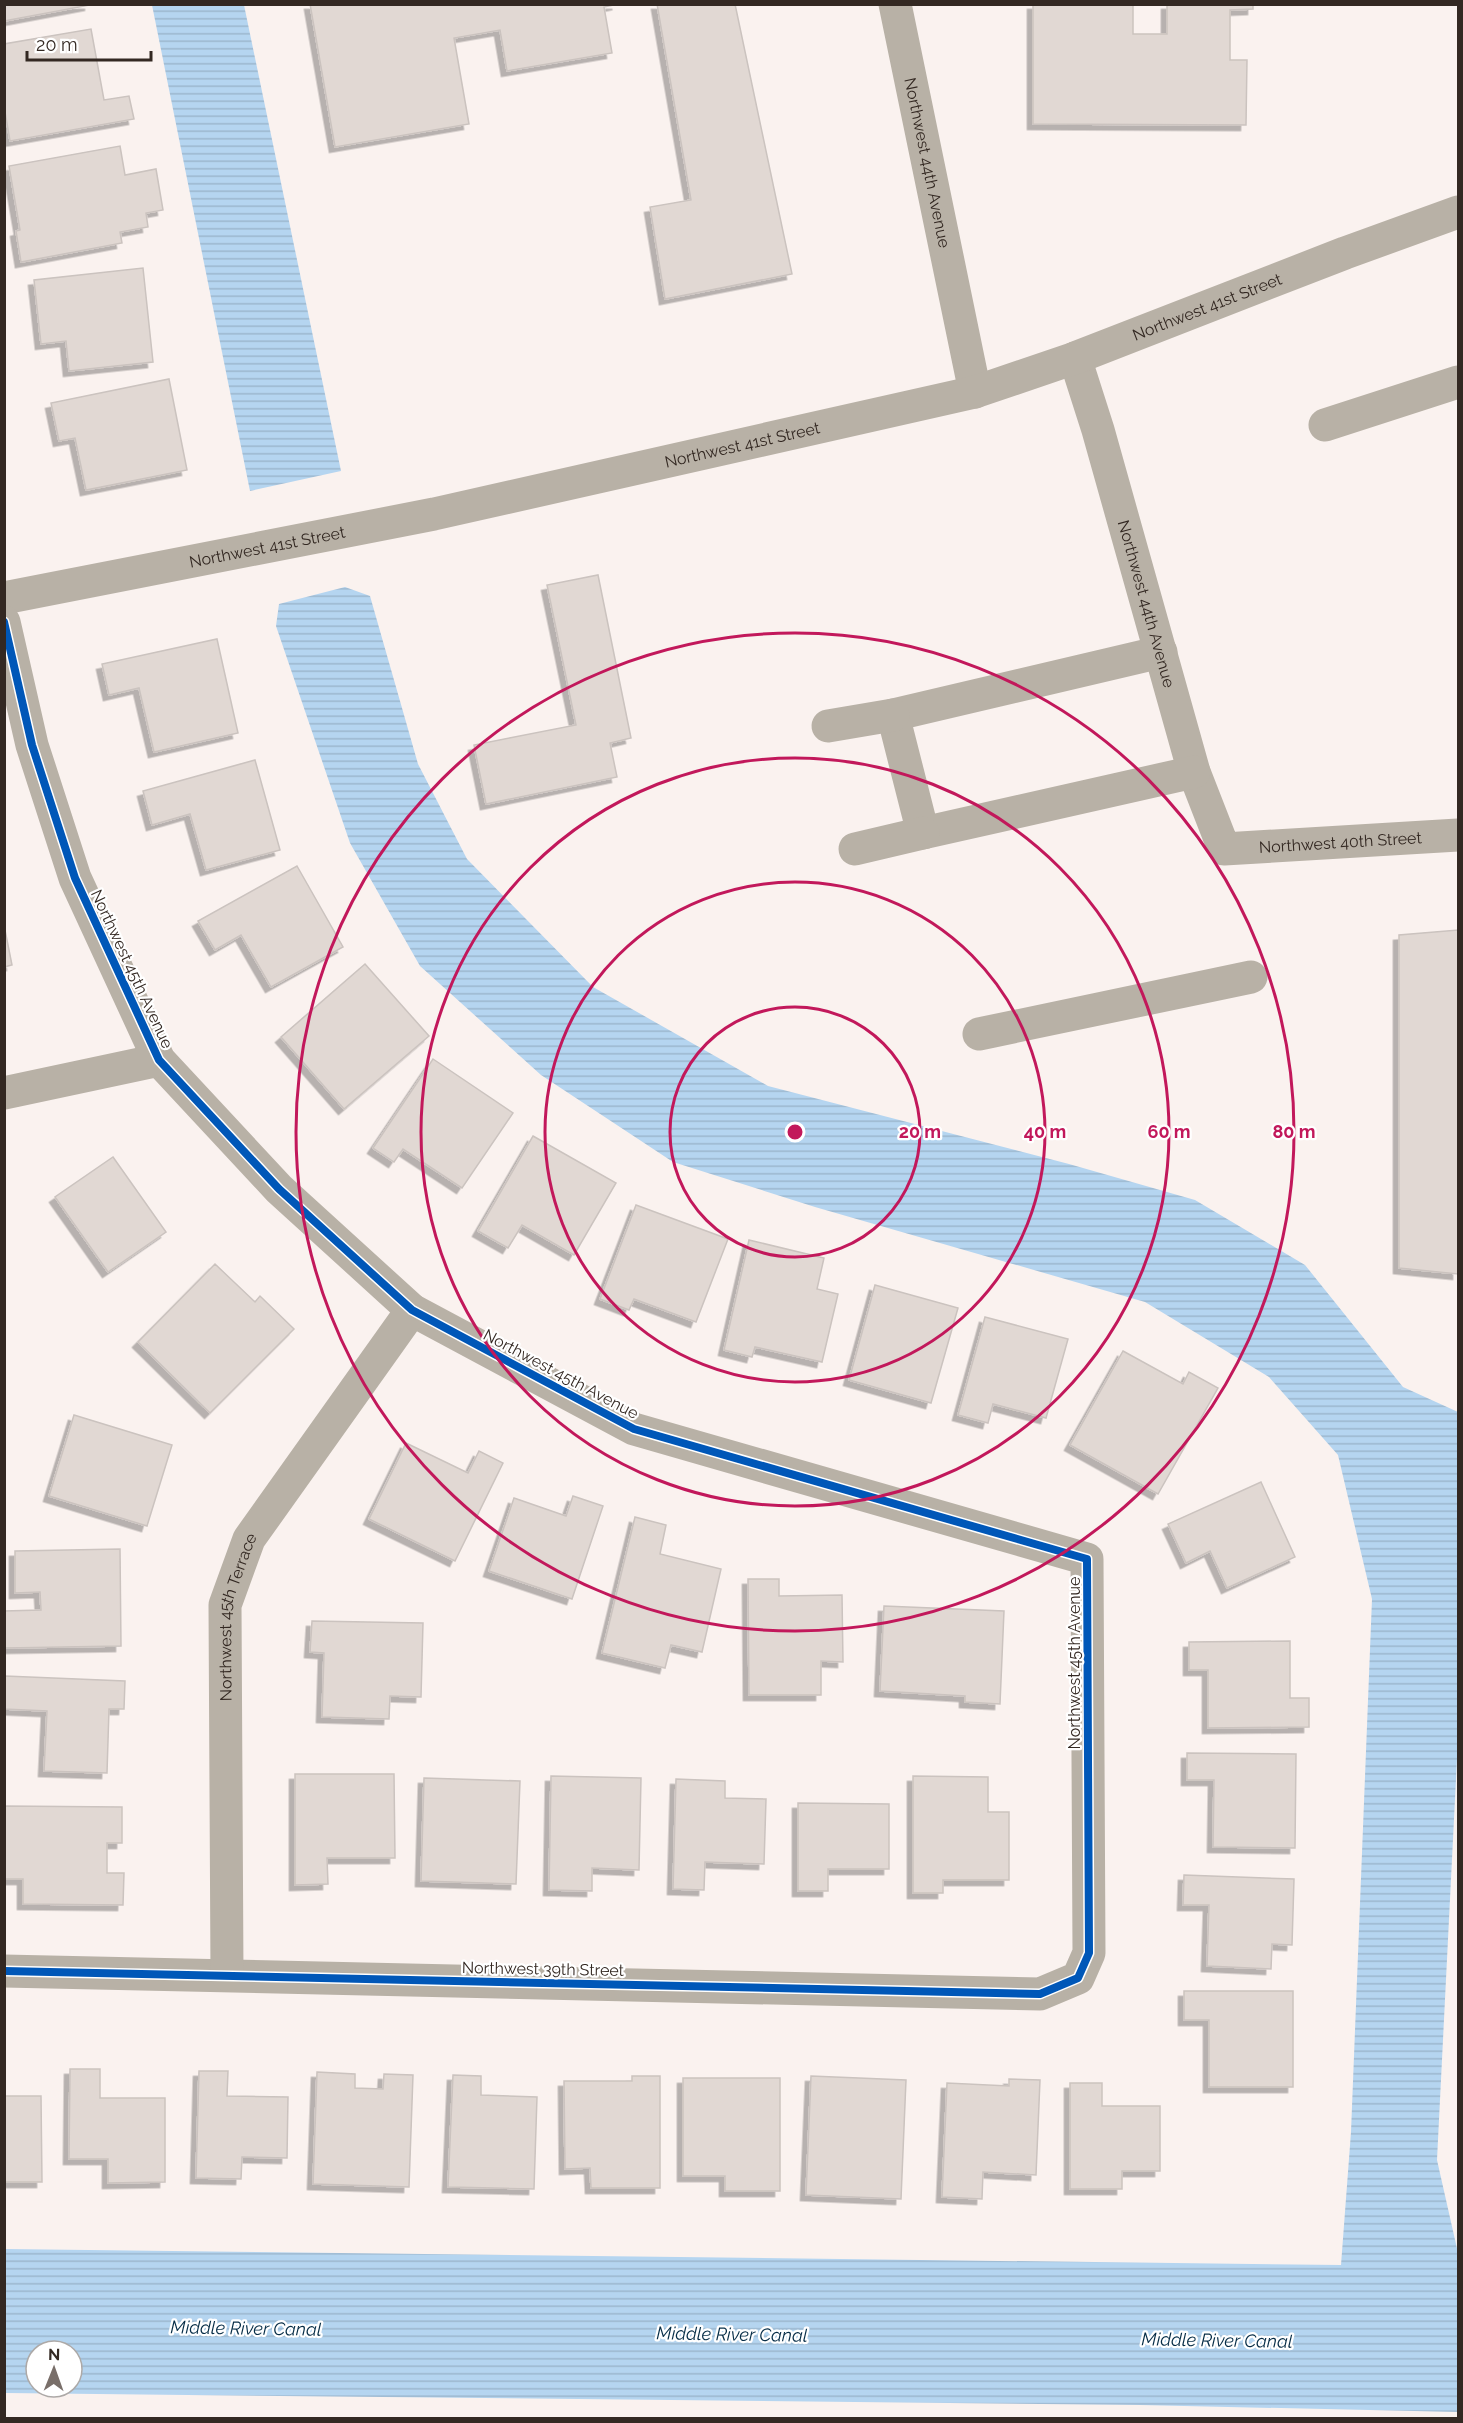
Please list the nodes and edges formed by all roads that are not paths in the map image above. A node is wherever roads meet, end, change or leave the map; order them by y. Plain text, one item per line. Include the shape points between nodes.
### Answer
1 (895, 4) edge
2 (1458, 212) edge
3 (1075, 358) junction
4 (1458, 382) edge
5 (975, 392) junction
6 (1324, 425) dead end
7 (4, 598) edge
8 (4, 622) edge
9 (1161, 652) junction
10 (893, 715) junction
11 (828, 726) dead end
12 (1194, 772) junction
13 (923, 833) junction
14 (1458, 836) edge
15 (855, 849) dead end
16 (1224, 849) joint
17 (1251, 977) dead end
18 (980, 1034) dead end
19 (159, 1060) junction
20 (4, 1093) edge
21 (412, 1310) junction
22 (4, 1971) edge
23 (227, 1975) junction
24 (1078, 1978) joint

1 - 5 street, Northwest 44th Avenue
2 - 3 street, Northwest 41st Street
3 - 5 street, Northwest 41st Street
3 - 9 street, Northwest 44th Avenue
4 - 6 street
5 - 7 street, Northwest 41st Street via 434,514
8 - 19 street, Northwest 45th Avenue via 32,745 75,878
9 - 10 street
9 - 12 street, Northwest 44th Avenue
10 - 11 street
10 - 13 street
12 - 13 street
12 - 16 street, Northwest 44th Avenue
13 - 15 street
14 - 16 street, Northwest 40th Street
17 - 18 street
19 - 20 street
19 - 21 street, Northwest 45th Avenue via 279,1189
21 - 23 street, Northwest 45th Terrace via 249,1539 225,1605
21 - 24 street, Northwest 45th Avenue via 634,1429 1087,1559 1089,1953
22 - 23 street, Northwest 39th Street
23 - 24 street, Northwest 39th Street via 1040,1994

